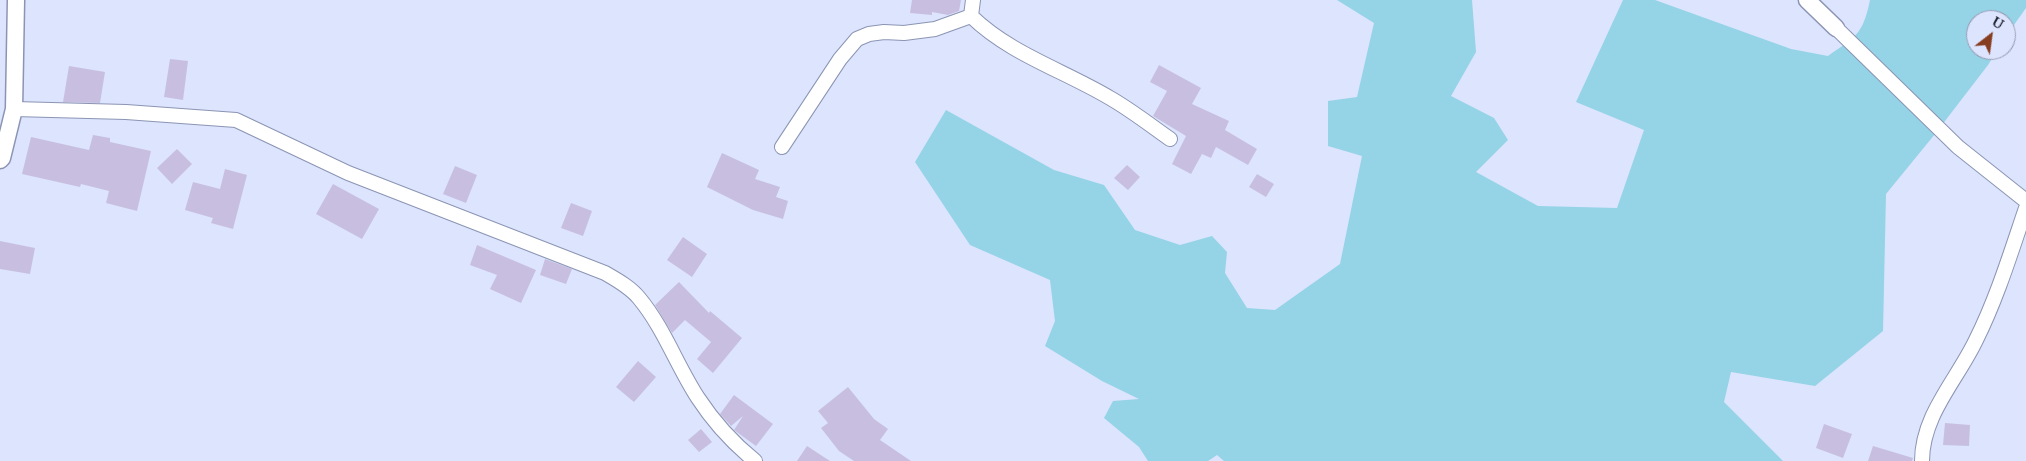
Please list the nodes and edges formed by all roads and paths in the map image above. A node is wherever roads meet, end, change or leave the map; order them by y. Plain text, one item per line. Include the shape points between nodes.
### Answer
1 (16, 0) edge
2 (972, 0) edge
3 (1807, 0) edge
4 (971, 16) junction
5 (1836, 28) joint
6 (14, 109) junction
7 (1170, 139) dead end
8 (782, 147) dead end
9 (0, 160) edge
10 (2026, 201) edge
11 (2026, 208) edge
12 (755, 461) edge
13 (1922, 461) edge

1 - 6 street
2 - 4 street
3 - 5 street
4 - 7 street via 1010,46 1110,98
4 - 8 street via 936,29 884,32 857,39 840,59
5 - 10 street via 1958,147
6 - 9 street
6 - 12 street via 126,112 236,120 348,173 605,273 639,298 667,340 698,398 723,430
11 - 13 street via 1976,341 1937,406 1926,432

